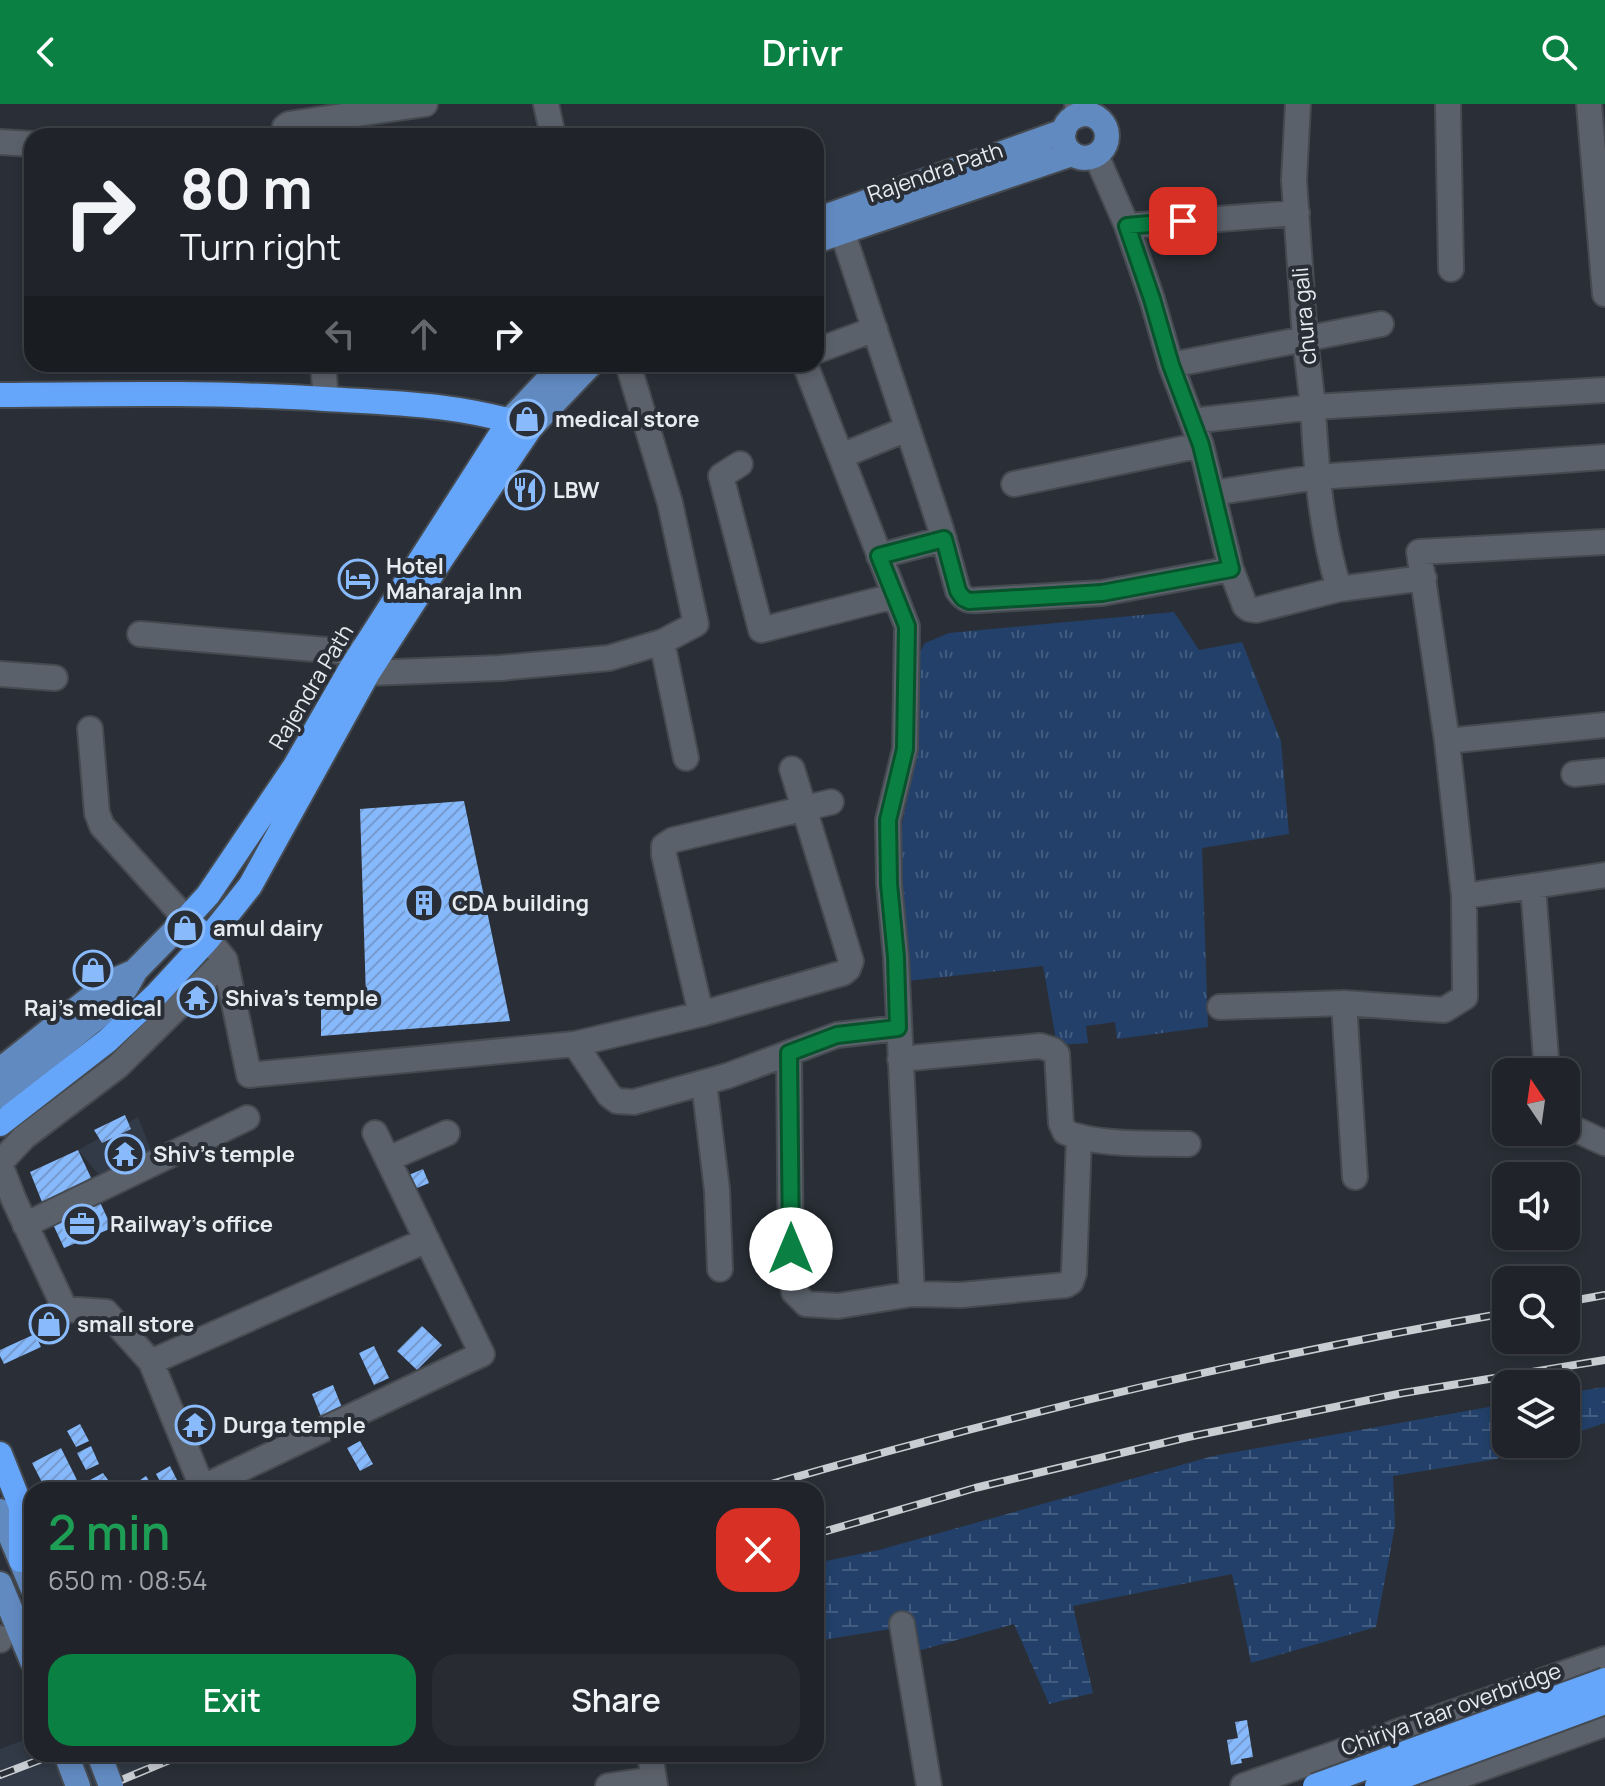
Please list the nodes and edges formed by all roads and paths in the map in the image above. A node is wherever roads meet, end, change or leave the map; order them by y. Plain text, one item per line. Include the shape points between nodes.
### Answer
1 (425, 104) edge
2 (546, 104) edge
3 (1298, 104) edge
4 (1448, 104) edge
5 (1589, 104) edge
6 (1088, 123) edge
7 (285, 128) edge
8 (551, 128) edge
9 (0, 142) edge
10 (24, 144) edge
11 (1297, 213) junction
12 (824, 217) edge
13 (1127, 226) junction
14 (842, 231) junction
15 (824, 238) edge
16 (1451, 269) dead end
17 (1605, 294) edge
18 (1381, 324) dead end
19 (875, 329) junction
20 (1305, 339) junction
21 (824, 348) edge
22 (1171, 365) junction
23 (324, 372) edge
24 (557, 372) edge
25 (582, 372) edge
26 (630, 372) edge
27 (808, 372) edge
28 (1605, 390) edge
29 (0, 395) edge
30 (326, 399) junction
31 (1313, 407) junction
32 (0, 411) edge
33 (1192, 421) junction
34 (907, 429) junction
35 (515, 430) junction
36 (1201, 445) junction
37 (841, 456) junction
38 (1605, 457) edge
39 (740, 464) dead end
40 (1317, 477) junction
41 (1014, 484) dead end
42 (1213, 493) junction
43 (944, 539) junction
44 (1605, 542) edge
45 (879, 556) junction
46 (1231, 569) junction
47 (1424, 578) junction
48 (1339, 589) junction
49 (894, 596) junction
50 (140, 634) dead end
51 (662, 642) junction
52 (360, 665) junction
53 (0, 674) edge
54 (55, 678) dead end
55 (1605, 725) edge
56 (90, 729) dead end
57 (1447, 741) junction
58 (686, 758) dead end
59 (792, 769) dead end
60 (1605, 771) edge
61 (1574, 774) dead end
62 (831, 802) dead end
63 (805, 809) junction
64 (225, 871) junction
65 (1605, 875) edge
66 (250, 886) junction
67 (1533, 886) junction
68 (1464, 896) junction
69 (186, 919) junction
70 (203, 946) junction
71 (225, 960) junction
72 (136, 970) junction
73 (1344, 1003) junction
74 (1220, 1007) dead end
75 (701, 1014) junction
76 (898, 1028) junction
77 (575, 1044) junction
78 (789, 1053) junction
79 (1546, 1058) edge
80 (900, 1059) junction
81 (0, 1070) edge
82 (704, 1083) junction
83 (0, 1096) edge
84 (247, 1118) dead end
85 (0, 1124) edge
86 (1580, 1131) edge
87 (375, 1133) dead end
88 (447, 1133) dead end
89 (1079, 1137) junction
90 (1605, 1143) edge
91 (1188, 1144) dead end
92 (388, 1159) junction
93 (0, 1164) edge
94 (1355, 1177) dead end
95 (25, 1225) junction
96 (427, 1240) junction
97 (720, 1269) dead end
98 (912, 1294) junction
99 (151, 1362) junction
100 (0, 1454) edge
101 (197, 1482) edge
102 (215, 1482) edge
103 (0, 1511) edge
104 (21, 1560) junction
105 (24, 1567) edge
106 (0, 1584) edge
107 (902, 1624) dead end
108 (24, 1642) edge
109 (1605, 1659) edge
110 (1605, 1680) edge
111 (1498, 1697) junction
112 (1605, 1702) edge
113 (1605, 1724) edge
114 (1515, 1756) junction
115 (69, 1762) edge
116 (102, 1762) edge
117 (651, 1762) edge
118 (654, 1782) edge
119 (78, 1786) edge
120 (111, 1786) edge
121 (608, 1786) edge
122 (929, 1786) edge
123 (1243, 1786) edge
124 (1315, 1786) edge
125 (1377, 1786) edge
126 (1432, 1786) edge

1 - 7 street
2 - 8 street
3 - 11 street, chura gali
4 - 16 street
5 - 17 street
6 - 12 main road, Rajendra Path
6 - 13 street
6 - 14 main road, Rajendra Path
9 - 10 street
11 - 13 street
11 - 20 street, chura gali
13 - 22 street
14 - 15 main road, Rajendra Path
14 - 19 street
18 - 20 street
19 - 21 street
19 - 34 street
20 - 22 street
20 - 31 street, chura gali
22 - 33 street
23 - 30 street
24 - 35 main road, Rajendra Path
25 - 35 main road, Rajendra Path
26 - 51 street via 670,503 696,624
27 - 37 street
28 - 31 street
29 - 30 highway via 260,394
30 - 35 highway via 479,412
31 - 33 street
31 - 40 street, chura gali
32 - 35 highway via 260,409
33 - 36 street
34 - 37 street
34 - 43 street
35 - 52 highway, Rajendra Path
36 - 41 street
36 - 42 street
37 - 45 street
38 - 40 street
39 - 49 street via 721,476 761,630
40 - 42 street
40 - 48 street, chura gali
42 - 46 street
43 - 45 street
43 - 46 street via 958,591 969,601 1102,593
44 - 47 street via 1419,552
45 - 49 street
46 - 48 street via 1249,609
47 - 48 street
47 - 57 street
49 - 76 street via 907,626 905,749 888,820
50 - 52 street
51 - 52 street via 609,658 500,668
51 - 58 street
52 - 64 highway, Rajendra Path
52 - 66 highway, Rajendra Path via 334,733
53 - 54 street
55 - 57 street
56 - 69 street via 102,826
57 - 68 street
59 - 63 street
60 - 61 street
62 - 63 street
63 - 75 street via 664,846
63 - 75 street via 851,961 848,969
64 - 66 highway
64 - 69 highway, Rajendra Path
65 - 67 street
66 - 70 highway, Rajendra Path
67 - 68 street
67 - 79 street
68 - 73 street via 1465,997 1444,1010
69 - 70 highway
69 - 72 main road
70 - 71 street
70 - 85 highway, Rajendra Path via 107,1041
71 - 77 street via 249,1075
71 - 93 street via 118,1066 24,1137
72 - 81 main road via 98,992
72 - 83 main road via 111,1006
73 - 74 street
73 - 94 street
75 - 77 street
76 - 78 street via 837,1035
76 - 80 street
77 - 82 street via 617,1101 634,1102
78 - 82 street
78 - 98 street via 794,1292 806,1304 838,1306
80 - 89 street via 1040,1046 1053,1050 1062,1128
80 - 98 street
82 - 97 street
84 - 95 street
86 - 90 street
87 - 92 street
88 - 92 street
89 - 91 street
89 - 98 street via 1071,1282 961,1295
92 - 96 street
93 - 95 street
95 - 99 street via 65,1309 106,1312
96 - 99 street
96 - 102 street via 482,1354
99 - 101 street
100 - 104 highway via 21,1507
103 - 104 main road
104 - 105 main road
106 - 108 main road
107 - 122 street
109 - 111 street
110 - 124 highway, Chiriya Taar overbridge, bridge
111 - 114 street
111 - 123 street
112 - 125 highway, Chiriya Taar overbridge, bridge
113 - 114 street
114 - 126 street
115 - 119 main road
116 - 120 main road, bridge
117 - 118 street
118 - 121 street

